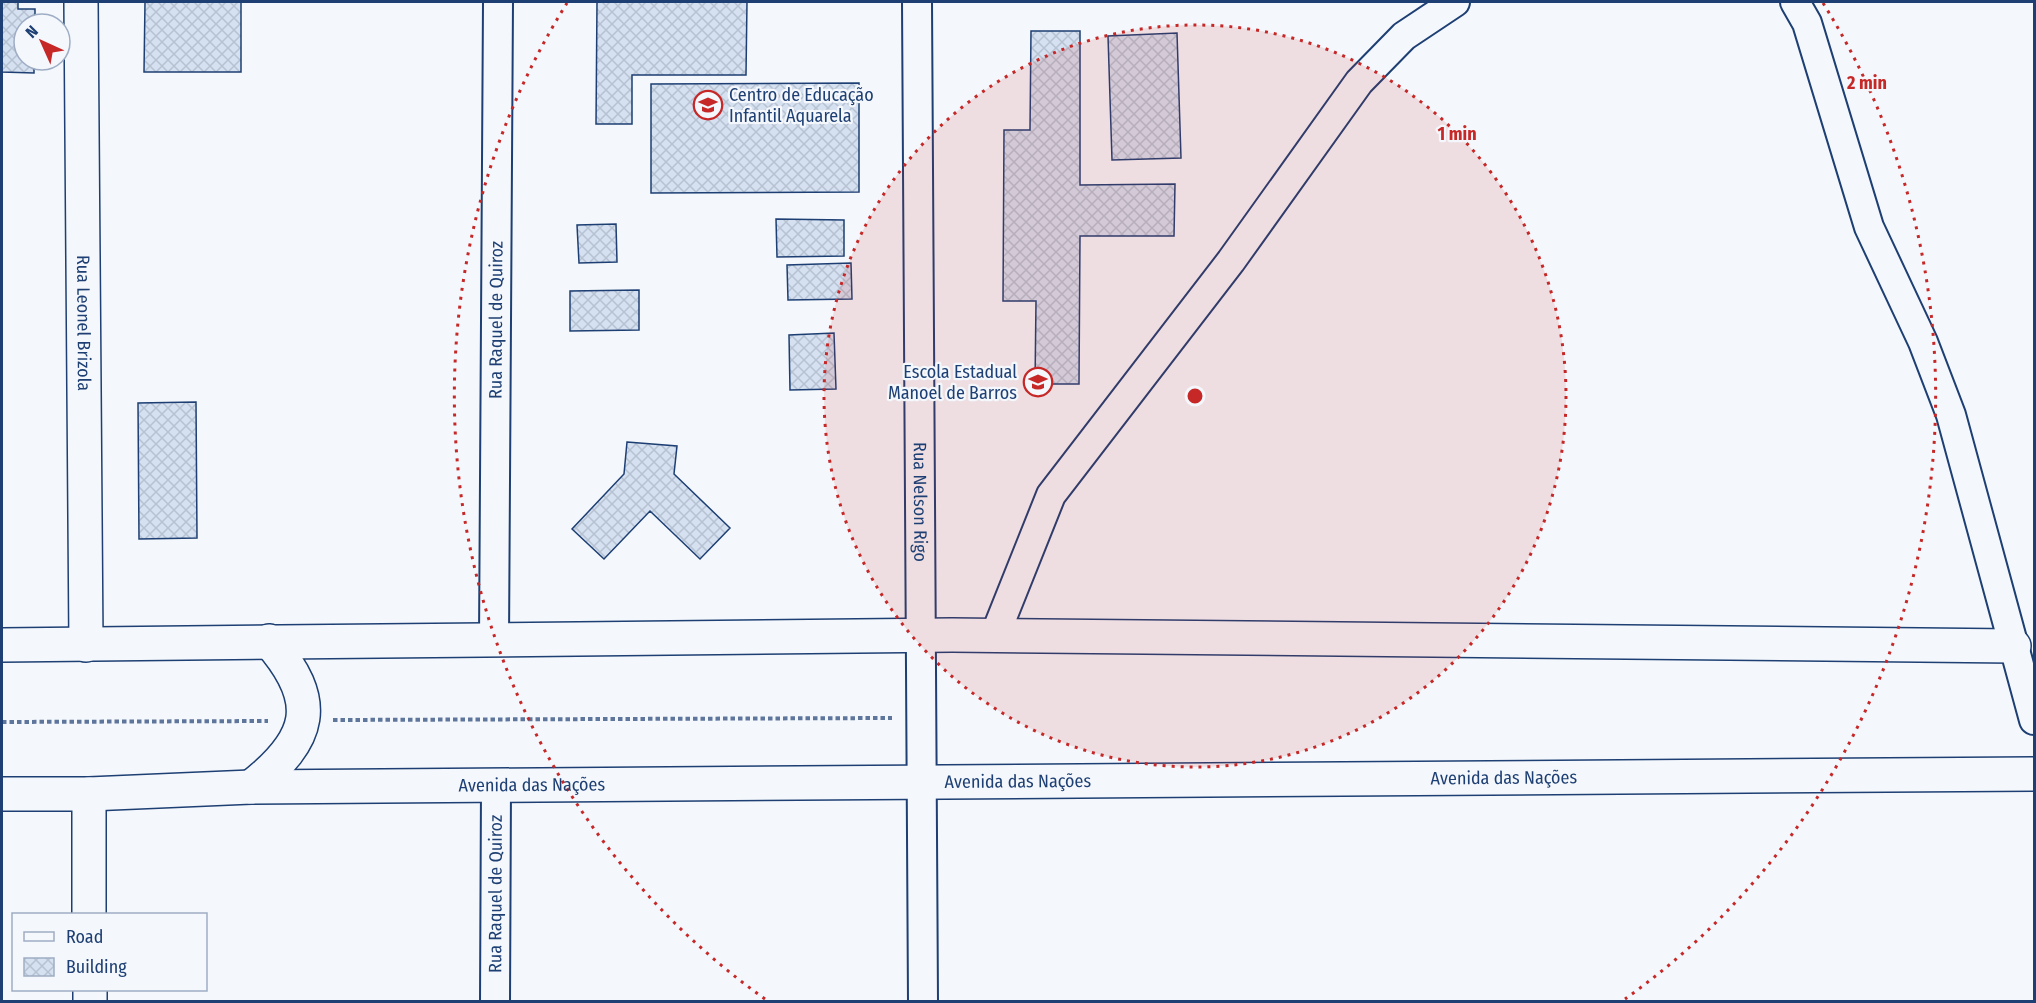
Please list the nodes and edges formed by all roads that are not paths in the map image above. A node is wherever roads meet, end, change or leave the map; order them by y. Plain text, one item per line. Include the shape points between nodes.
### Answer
1 (81, 2) edge
2 (498, 2) edge
3 (917, 2) edge
4 (1455, 2) edge
5 (1795, 2) edge
6 (922, 635) junction
7 (995, 635) junction
8 (494, 640) junction
9 (269, 641) junction
10 (2, 645) edge
11 (86, 645) junction
12 (2014, 646) junction
13 (2034, 720) edge
14 (2034, 774) edge
15 (923, 781) junction
16 (496, 786) junction
17 (251, 787) junction
18 (2, 794) edge
19 (89, 794) junction
20 (90, 913) edge
21 (495, 1002) edge
22 (922, 1002) edge

1 - 11 main road, Rua Leonel Brizola
2 - 8 street, Rua Raquel de Quiroz
3 - 6 street, Rua Nelson Rigo
4 - 7 street via 1404,36 1359,82 1231,261 1051,495
5 - 12 street via 1807,22 1869,226 1952,415
6 - 7 main road
6 - 8 main road
6 - 15 street, Rua Nelson Rigo
7 - 12 main road
8 - 9 main road
9 - 11 main road
9 - 17 main road via 287,662 299,685 304,713 290,752
10 - 11 main road
12 - 13 street
14 - 15 main road, Avenida das Nações
15 - 16 main road, Avenida das Nações
15 - 22 street, Rua Nelson Rigo
16 - 17 main road, Avenida das Nações
16 - 21 street, Rua Raquel de Quiroz
17 - 19 main road, Avenida das Nações
18 - 19 main road, Avenida das Nações
19 - 20 main road

